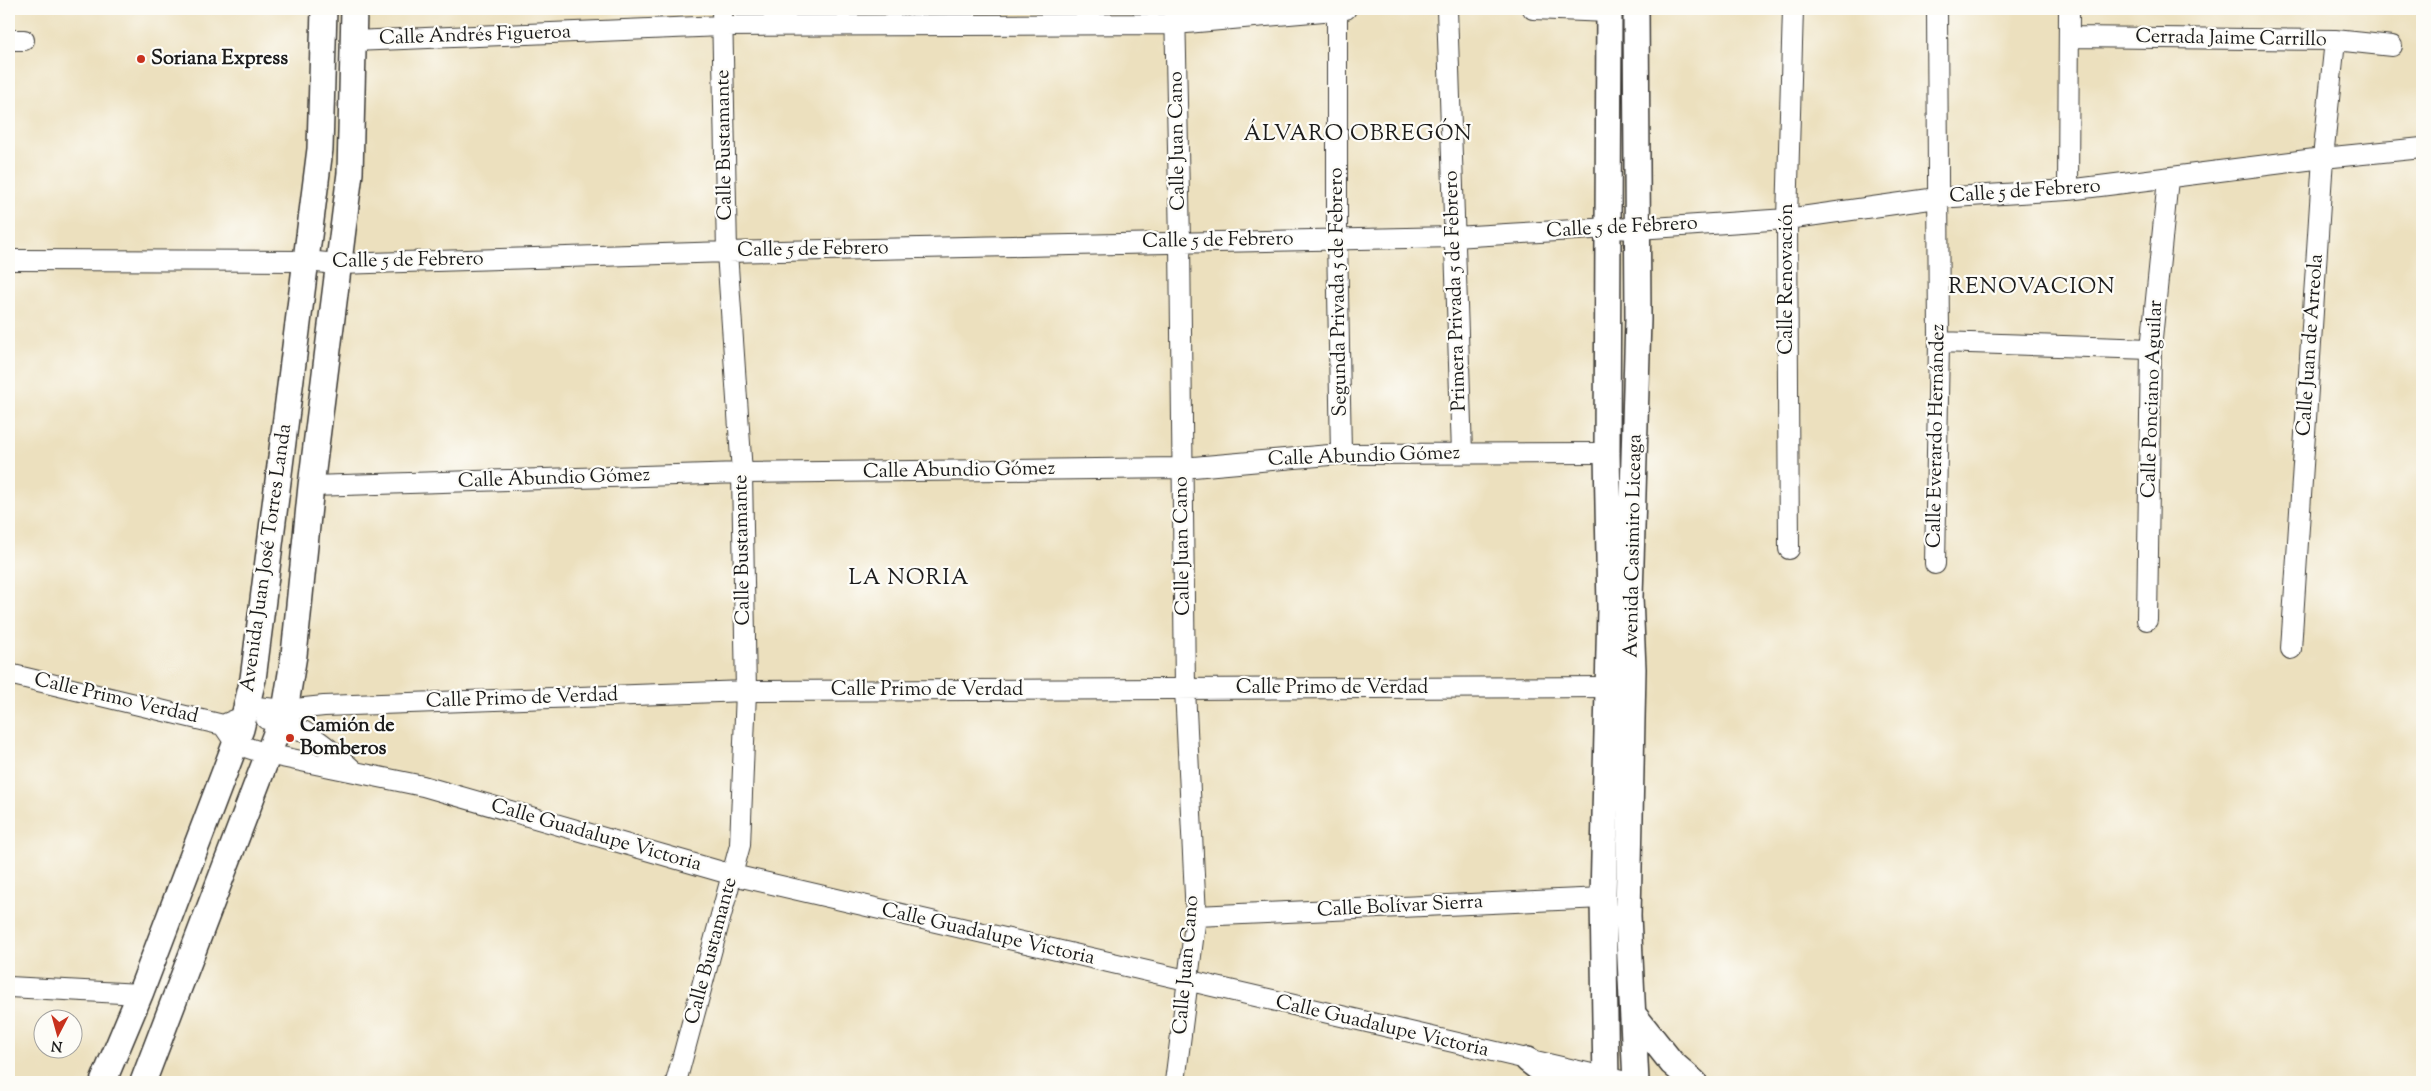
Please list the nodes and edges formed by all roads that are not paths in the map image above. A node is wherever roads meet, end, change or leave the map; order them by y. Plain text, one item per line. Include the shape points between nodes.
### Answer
1 (324, 9) edge
2 (354, 9) edge
3 (1337, 9) edge
4 (1346, 9) edge
5 (1447, 9) edge
6 (1534, 9) edge
7 (1636, 9) edge
8 (1793, 9) edge
9 (1936, 9) edge
10 (2069, 9) edge
11 (1609, 10) edge
12 (1175, 16) edge
13 (722, 17) edge
14 (2070, 37) junction
15 (2335, 40) junction
16 (353, 41) junction
17 (2392, 46) dead end
18 (2422, 148) edge
19 (2323, 158) junction
20 (2168, 178) junction
21 (2068, 190) junction
22 (1937, 198) junction
23 (1786, 219) junction
24 (1610, 228) junction
25 (1638, 229) junction
26 (1337, 238) junction
27 (1454, 238) junction
28 (1180, 242) junction
29 (727, 252) junction
30 (9, 260) edge
31 (305, 261) junction
32 (339, 264) junction
33 (1939, 342) junction
34 (2151, 349) junction
35 (1462, 453) junction
36 (1607, 453) junction
37 (1341, 454) junction
38 (1182, 468) junction
39 (742, 473) junction
40 (310, 486) junction
41 (1789, 549) dead end
42 (1936, 564) dead end
43 (2147, 620) dead end
44 (2291, 650) dead end
45 (9, 674) edge
46 (1608, 687) junction
47 (1185, 689) junction
48 (746, 691) junction
49 (282, 715) junction
50 (237, 723) junction
51 (266, 754) junction
52 (354, 771) junction
53 (733, 875) junction
54 (1603, 898) junction
55 (1196, 916) junction
56 (1188, 982) junction
57 (9, 987) edge
58 (140, 994) junction
59 (1633, 1014) junction
60 (1528, 1060) junction
61 (1613, 1081) edge
62 (103, 1082) edge
63 (143, 1082) edge
64 (676, 1082) edge
65 (1175, 1082) edge
66 (1557, 1082) edge
67 (1636, 1082) edge
68 (1694, 1082) edge

1 - 31 main road, Avenida Juan José Torres Landa via 320,149
2 - 16 main road, Avenida Juan José Torres Landa
3 - 4 street, Calle Andrés Figueroa
3 - 12 street, Calle Andrés Figueroa
3 - 26 street, Segunda Privada 5 de Febrero
5 - 27 street, Primera Privada 5 de Febrero
6 - 11 street
7 - 25 main road, Avenida Casimiro Liceaga
8 - 23 street, Calle Renovación
9 - 22 street, Calle Everardo Hernández
10 - 14 street
11 - 24 main road, Avenida Casimiro Liceaga
12 - 13 street, Calle Andrés Figueroa
12 - 28 street, Calle Juan Cano
13 - 16 street, Calle Andrés Figueroa
13 - 29 street, Calle Bustamante
14 - 15 street, Cerrada Jaime Carrillo
14 - 21 street
15 - 17 street, Cerrada Jaime Carrillo
15 - 19 street, Calle Juan de Arreola
16 - 32 main road, Avenida Juan José Torres Landa via 350,173
18 - 19 street, Calle 5 de Febrero
19 - 20 street, Calle 5 de Febrero
19 - 44 street, Calle Juan de Arreola
20 - 21 street, Calle 5 de Febrero
20 - 34 street, Calle Ponciano Aguilar
21 - 22 street, Calle 5 de Febrero
22 - 23 street, Calle 5 de Febrero
22 - 33 street, Calle Everardo Hernández
23 - 25 street, Calle 5 de Febrero
23 - 41 street, Calle Renovación
24 - 25 street, Calle 5 de Febrero
24 - 27 street, Calle 5 de Febrero
24 - 36 main road, Avenida Casimiro Liceaga
25 - 59 main road, Avenida Casimiro Liceaga via 1630,597 1633,669 1628,916
26 - 27 street, Calle 5 de Febrero
26 - 28 street, Calle 5 de Febrero
26 - 37 street, Segunda Privada 5 de Febrero
27 - 35 street, Primera Privada 5 de Febrero
28 - 29 street, Calle 5 de Febrero
28 - 38 street, Calle Juan Cano
29 - 32 street, Calle 5 de Febrero
29 - 39 street, Calle Bustamante
30 - 31 street, Calle 5 de Febrero
31 - 32 street, Calle 5 de Febrero
31 - 50 main road, Avenida Juan José Torres Landa via 258,641
32 - 40 main road, Avenida Juan José Torres Landa
33 - 34 street
33 - 42 street, Calle Everardo Hernández
34 - 43 street, Calle Ponciano Aguilar
35 - 36 street, Calle Abundio Gómez
35 - 37 street, Calle Abundio Gómez
36 - 46 main road, Avenida Casimiro Liceaga
37 - 38 street, Calle Abundio Gómez
38 - 39 street, Calle Abundio Gómez
38 - 47 street, Calle Juan Cano
39 - 40 street, Calle Abundio Gómez
39 - 48 street, Calle Bustamante
40 - 49 main road, Avenida Juan José Torres Landa via 294,655
45 - 50 street, Calle Primo Verdad
46 - 47 street, Calle Primo de Verdad
46 - 54 main road, Avenida Casimiro Liceaga
47 - 48 street, Calle Primo de Verdad
47 - 55 street, Calle Juan Cano
48 - 49 street, Calle Primo de Verdad via 324,706
48 - 53 street, Calle Bustamante via 740,845
49 - 50 street
49 - 51 main road, Avenida Juan José Torres Landa
49 - 52 street via 321,741
50 - 51 street, Calle Guadalupe Victoria
50 - 58 main road, Avenida Juan José Torres Landa
51 - 52 street, Calle Guadalupe Victoria
51 - 63 main road, Avenida Juan José Torres Landa
52 - 53 street, Calle Guadalupe Victoria via 423,786
53 - 56 street, Calle Guadalupe Victoria
53 - 64 street, Calle Bustamante
54 - 55 street, Calle Bolívar Sierra
54 - 61 main road, Avenida Casimiro Liceaga
55 - 56 street, Calle Juan Cano
56 - 60 street, Calle Guadalupe Victoria
56 - 65 street, Calle Juan Cano
57 - 58 street
58 - 62 main road, Avenida Juan José Torres Landa
59 - 67 main road, Avenida Casimiro Liceaga
59 - 68 main road via 1672,1063
60 - 61 street, Calle Guadalupe Victoria
60 - 66 main road

